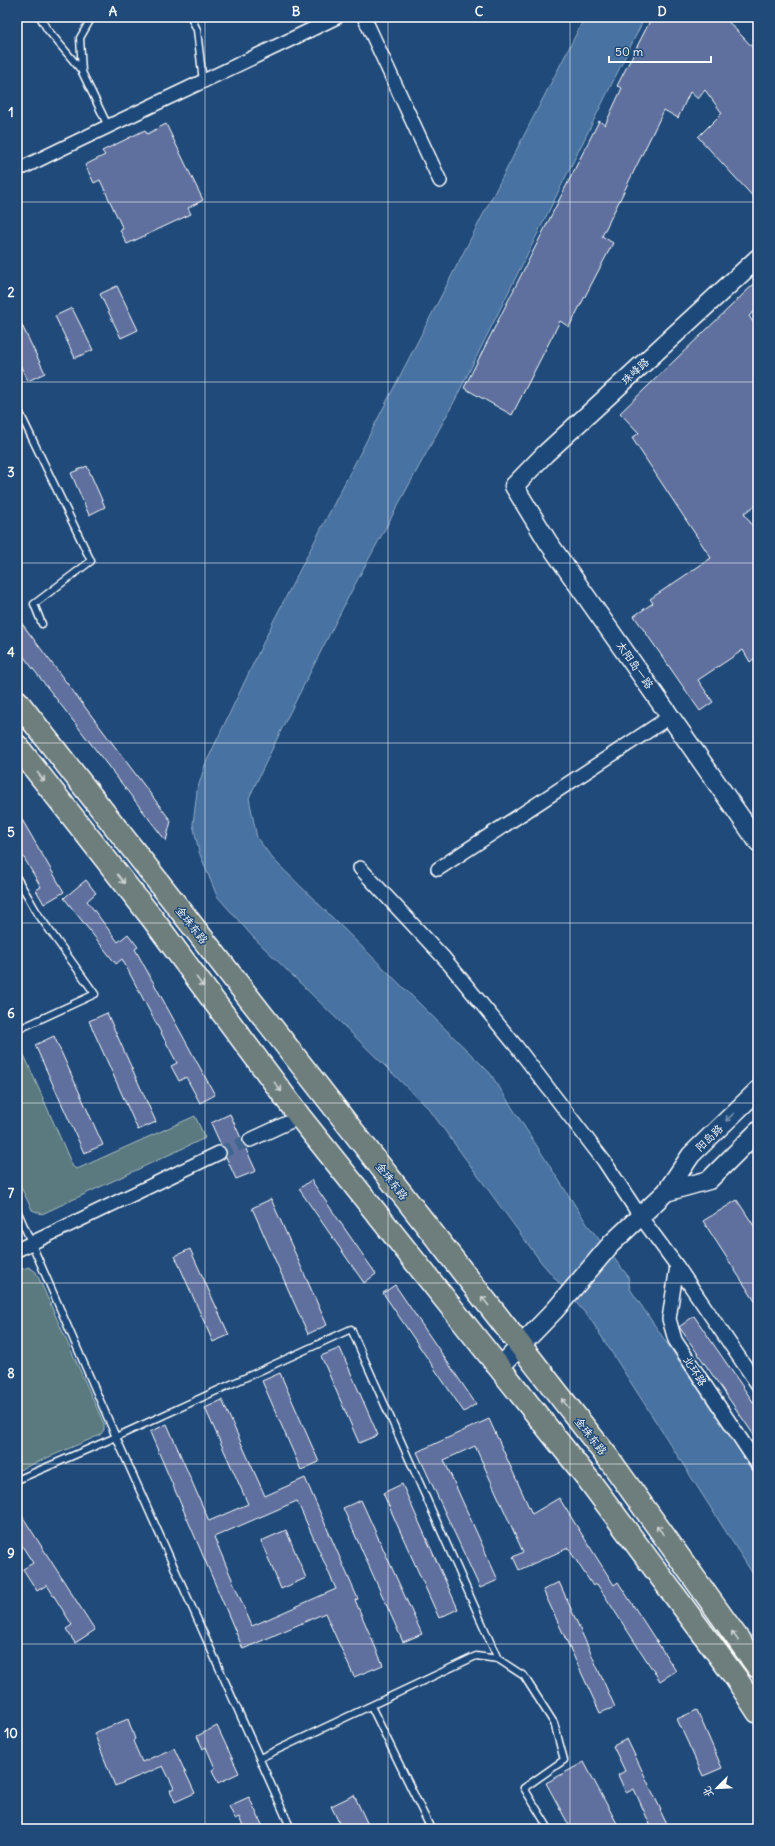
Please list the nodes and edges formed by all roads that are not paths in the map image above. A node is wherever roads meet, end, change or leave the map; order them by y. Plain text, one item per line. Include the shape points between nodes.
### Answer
1 (40, 17) edge
2 (92, 17) edge
3 (191, 17) edge
4 (337, 17) edge
5 (364, 17) edge
6 (82, 72) junction
7 (203, 83) junction
8 (108, 126) junction
9 (21, 169) edge
10 (440, 181) dead end
11 (758, 258) edge
12 (17, 407) edge
13 (514, 486) joint
14 (42, 624) dead end
15 (17, 701) edge
16 (671, 716) junction
17 (17, 746) edge
18 (758, 842) edge
19 (360, 868) dead end
20 (438, 869) dead end
21 (17, 878) edge
22 (17, 1030) edge
23 (758, 1090) edge
24 (300, 1117) junction
25 (758, 1131) edge
26 (250, 1140) tunnel mouth
27 (219, 1153) tunnel mouth
28 (666, 1192) junction
29 (17, 1210) edge
30 (640, 1216) junction
31 (32, 1242) junction
32 (17, 1250) edge
33 (677, 1266) junction
34 (520, 1345) junction
35 (500, 1368) junction
36 (758, 1386) edge
37 (116, 1437) junction
38 (758, 1465) edge
39 (17, 1480) edge
40 (498, 1659) junction
41 (758, 1668) edge
42 (372, 1708) dead end
43 (758, 1712) edge
44 (260, 1758) junction
45 (291, 1829) edge
46 (431, 1829) edge
47 (549, 1829) edge

1 - 6 lane
2 - 6 lane via 80,38
3 - 7 lane via 197,30
4 - 7 street
5 - 10 street
6 - 8 lane
7 - 8 street
8 - 9 street
11 - 13 street, 珠峰路 via 545,454
12 - 14 lane via 91,561 34,604
13 - 16 street, 太阳岛一路 via 548,542
34 -> 15 highway, 金珠东路
16 - 18 street, 太阳岛一路
16 - 20 street
17 -> 24 highway via 152,918
19 - 30 street via 444,958 516,1046 604,1161
21 - 22 lane via 38,914 96,994
23 -> 28 street, 阳岛路 via 691,1155
24 - 26 street
24 - 35 highway
25 - 28 street, 阳岛路 via 709,1180
27 - 31 street
28 - 30 street, 阳岛路
29 - 31 lane
30 - 33 street
30 - 34 street, 阳岛路 via 611,1244 555,1310
31 - 32 street
31 - 37 lane
33 - 36 street
33 - 38 street, 北环路 via 669,1319 675,1340
34 - 35 street, 阳岛路
41 -> 34 highway, 金珠东路 via 609,1459
35 - 43 highway via 588,1479 736,1678
37 - 39 lane
37 - 40 lane via 351,1329
37 - 44 lane
40 - 44 lane via 476,1656
40 - 47 lane via 524,1676 554,1723 564,1760 524,1788
42 - 46 lane
44 - 45 lane

